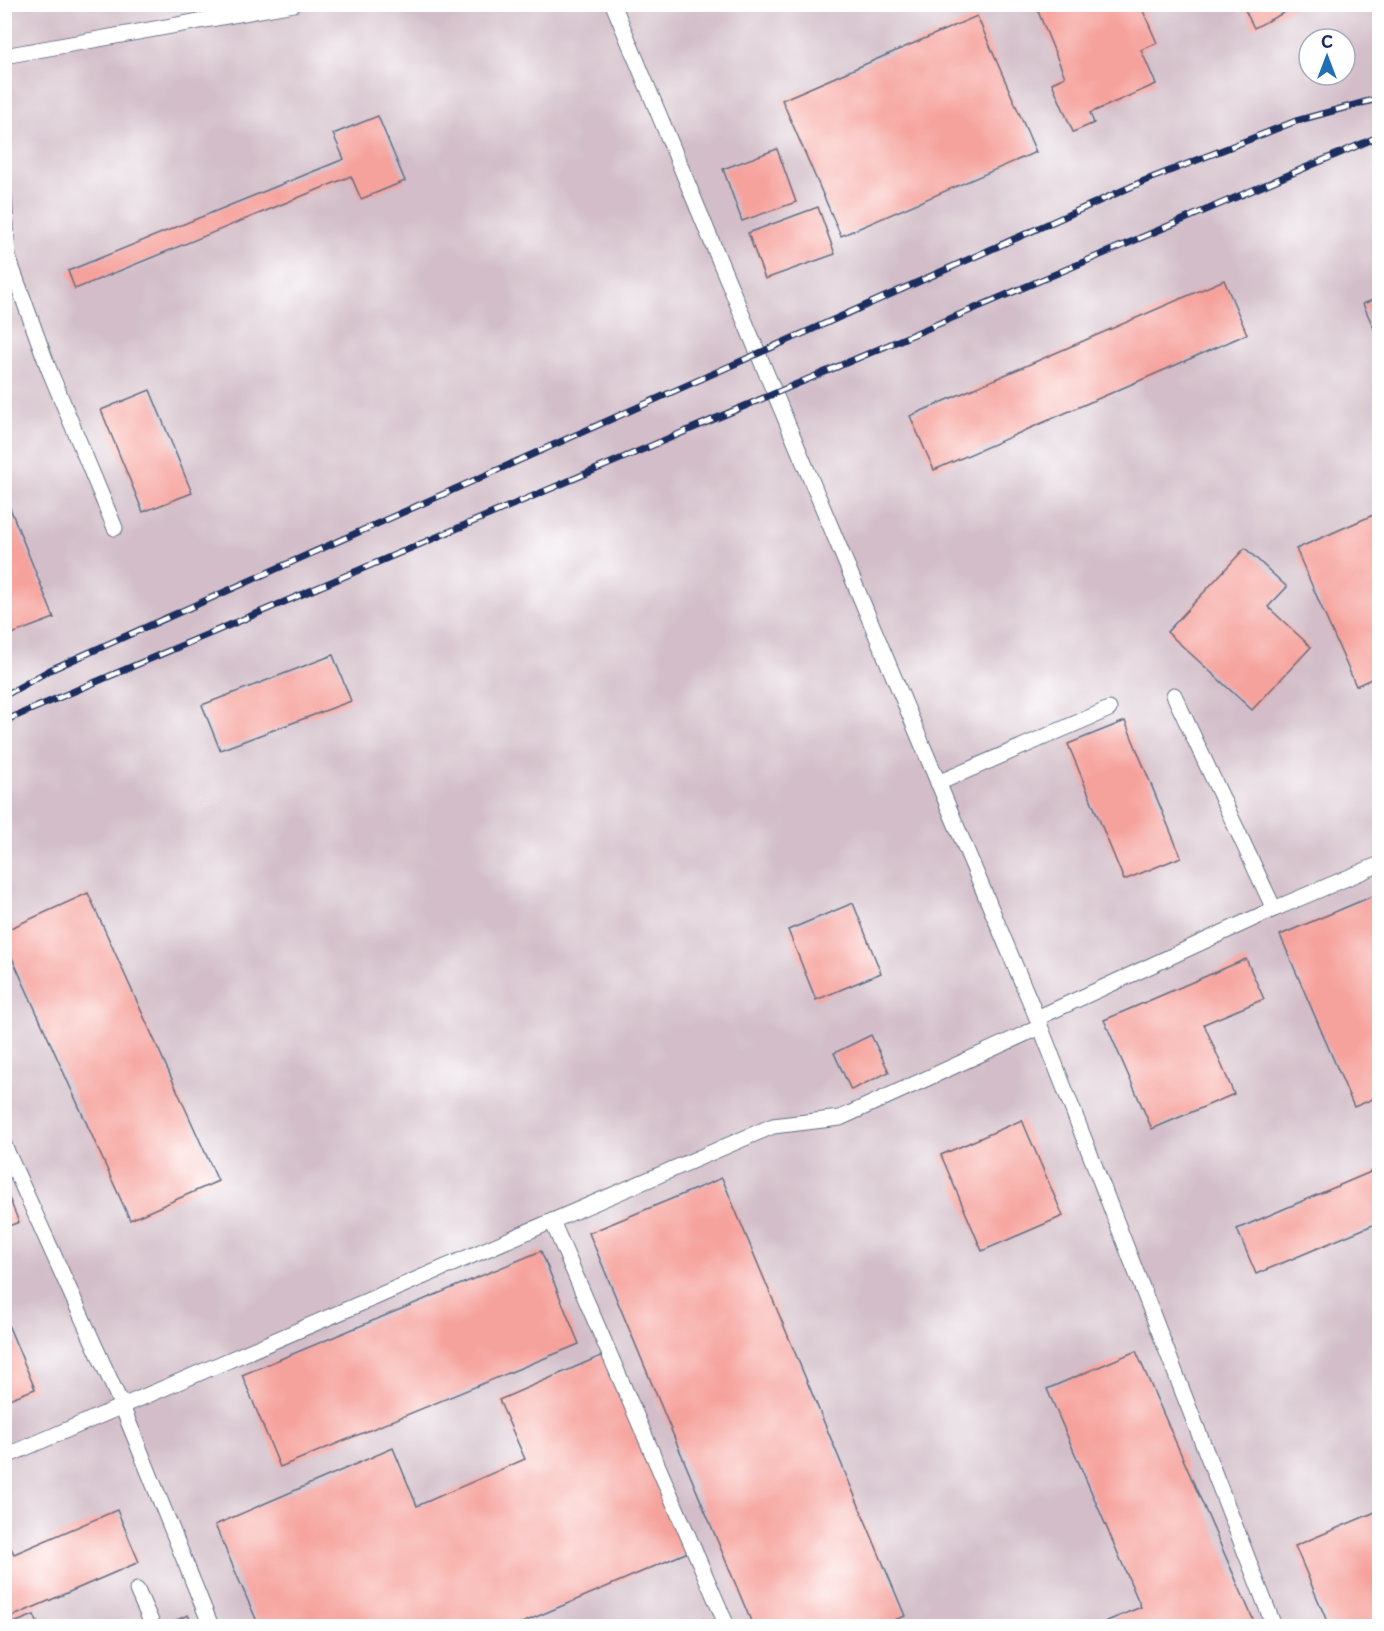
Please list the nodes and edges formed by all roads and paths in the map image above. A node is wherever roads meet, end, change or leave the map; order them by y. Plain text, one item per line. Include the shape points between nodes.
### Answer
1 (294, 4) edge
2 (614, 4) edge
3 (4, 56) edge
4 (4, 195) edge
5 (115, 528) dead end
6 (1174, 695) dead end
7 (1109, 709) dead end
8 (938, 783) junction
9 (1380, 864) edge
10 (1274, 909) junction
11 (1038, 1022) junction
12 (4, 1145) edge
13 (552, 1221) junction
14 (122, 1406) junction
15 (4, 1457) edge
16 (137, 1590) dead end
17 (153, 1626) edge
18 (211, 1626) edge
19 (727, 1626) edge
20 (1274, 1626) edge

1 - 3 lane
2 - 8 lane
4 - 5 lane via 8,257 48,367
6 - 10 lane
7 - 8 lane
8 - 11 lane
9 - 10 lane
10 - 11 lane
11 - 13 lane via 840,1118 773,1126
11 - 20 lane
12 - 14 lane
13 - 14 lane
13 - 19 lane
14 - 15 lane
14 - 18 lane
16 - 17 lane

